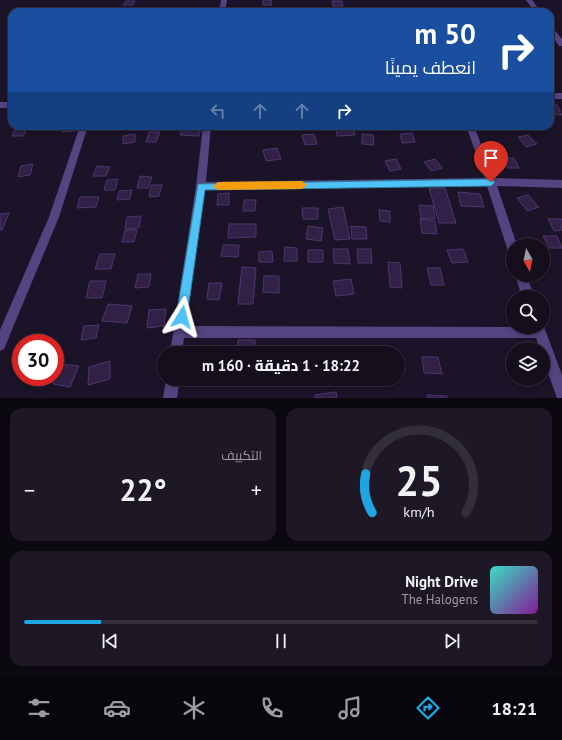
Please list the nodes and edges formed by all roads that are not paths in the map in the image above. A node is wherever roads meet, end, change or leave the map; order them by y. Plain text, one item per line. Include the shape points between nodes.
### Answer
1 (554, 33) edge
2 (562, 44) edge
3 (83, 130) edge
4 (207, 130) edge
5 (472, 130) edge
6 (491, 182) junction
7 (562, 184) edge
8 (201, 186) junction
9 (509, 238) edge
10 (506, 330) edge
11 (180, 332) junction
12 (540, 334) edge
13 (0, 345) edge
14 (177, 346) edge
15 (172, 386) edge
16 (562, 393) edge
17 (170, 398) edge

1 - 2 street
3 - 13 street via 54,216
4 - 8 street
5 - 6 street
6 - 7 street
6 - 8 street
6 - 9 street
8 - 11 street
10 - 11 street
11 - 14 street
12 - 16 street
15 - 17 street

